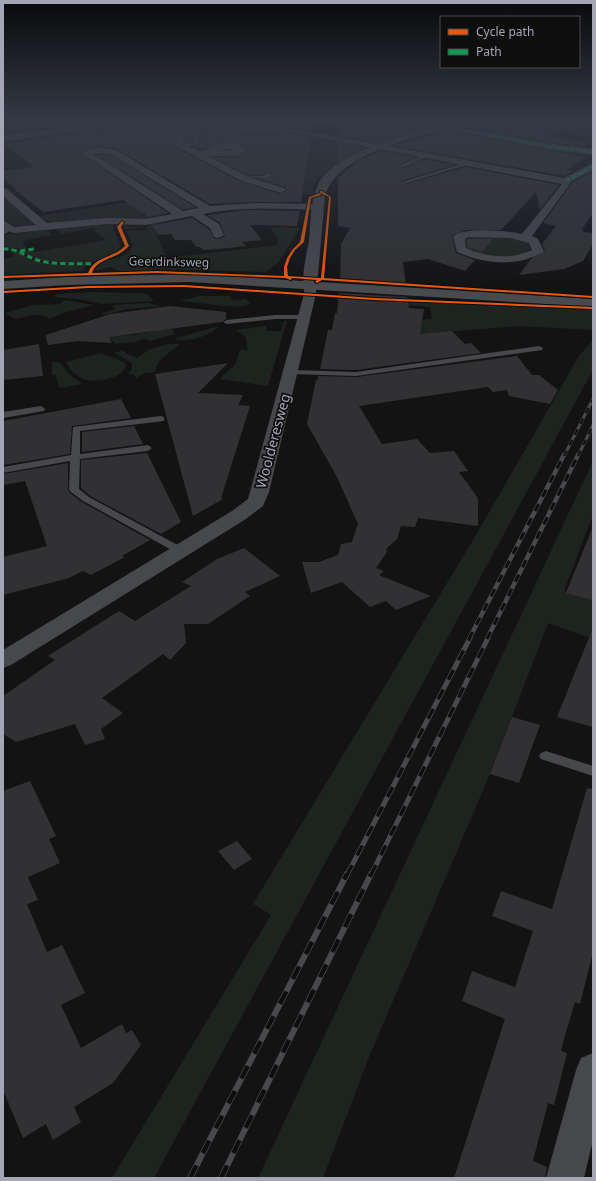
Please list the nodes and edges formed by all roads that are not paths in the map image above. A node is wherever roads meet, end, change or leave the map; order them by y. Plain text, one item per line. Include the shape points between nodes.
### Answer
1 (118, 175) edge
2 (152, 175) edge
3 (238, 175) edge
4 (268, 175) edge
5 (331, 175) edge
6 (429, 175) edge
7 (532, 175) edge
8 (577, 175) edge
9 (242, 177) junction
10 (566, 181) junction
11 (405, 182) dead end
12 (281, 190) dead end
13 (3, 191) edge
14 (318, 207) junction
15 (208, 209) junction
16 (193, 212) junction
17 (180, 214) junction
18 (45, 227) junction
19 (5, 228) edge
20 (218, 235) dead end
21 (525, 238) junction
22 (3, 285) edge
23 (310, 286) junction
24 (593, 303) edge
25 (305, 317) junction
26 (227, 322) dead end
27 (539, 348) dead end
28 (291, 372) junction
29 (41, 409) dead end
30 (3, 415) edge
31 (161, 418) dead end
32 (148, 448) dead end
33 (75, 457) junction
34 (3, 470) edge
35 (181, 551) junction
36 (3, 660) edge
37 (546, 756) dead end
38 (593, 771) edge
39 (593, 1070) edge
40 (565, 1178) edge

1 - 17 street
2 - 15 street
3 - 9 street
4 - 9 lane
5 - 14 street, Woolderesweg via 324,183
6 - 11 lane
7 - 10 street
8 - 10 street
9 - 12 street
10 - 21 street via 569,184
13 - 18 street
14 - 15 street via 256,206
14 - 23 street, Woolderesweg
15 - 16 street
16 - 17 street
16 - 20 street via 215,226
17 - 18 street via 146,222 106,221
18 - 19 street
21 - 21 street via 467,234 459,237 460,250 486,258 524,257 538,251 534,241
22 - 23 main road, Geerdinksweg via 170,278
23 - 24 main road, Geerdinksweg
23 - 25 street, Woolderesweg
25 - 26 lane
25 - 28 street, Woolderesweg
27 - 28 lane via 356,374
28 - 35 street, Woolderesweg via 256,502
29 - 30 lane
31 - 33 lane via 76,429
32 - 33 lane
33 - 34 lane
33 - 35 lane via 74,490
35 - 36 street, Woolderesweg
37 - 38 lane
39 - 40 street

